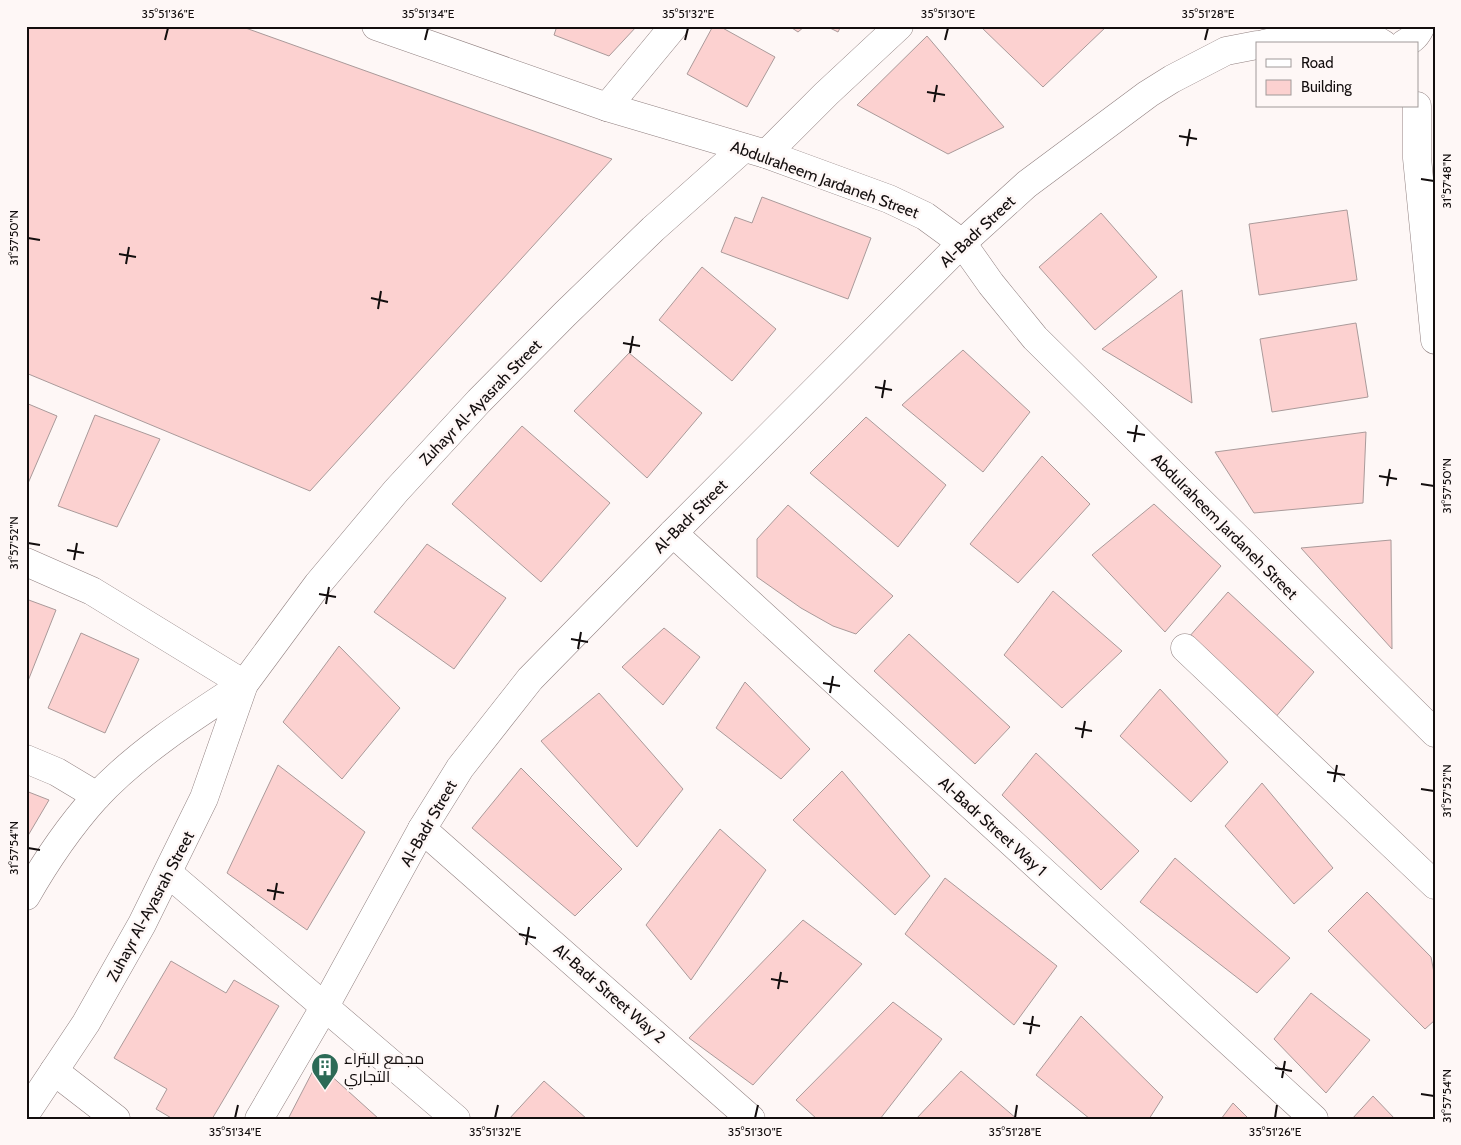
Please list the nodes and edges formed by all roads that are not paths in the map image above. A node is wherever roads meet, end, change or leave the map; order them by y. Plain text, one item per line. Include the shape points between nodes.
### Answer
1 (376, 26) edge
2 (674, 26) edge
3 (899, 26) edge
4 (1374, 37) edge
5 (1273, 39) edge
6 (1256, 43) edge
7 (607, 108) junction
8 (1399, 108) edge
9 (1417, 108) edge
10 (755, 151) junction
11 (1416, 158) junction
12 (962, 243) junction
13 (1435, 340) edge
14 (673, 533) junction
15 (26, 562) edge
16 (1185, 648) dead end
17 (244, 684) junction
18 (1435, 733) edge
19 (26, 759) edge
20 (97, 796) junction
21 (422, 829) junction
22 (168, 873) junction
23 (1435, 884) edge
24 (26, 896) edge
25 (325, 1006) junction
26 (54, 1071) junction
27 (26, 1113) edge
28 (116, 1119) edge
29 (259, 1119) edge
30 (456, 1119) edge
31 (751, 1119) edge
32 (1314, 1119) edge

1 - 7 street, Abdulraheem Jardaneh Street
2 - 7 street
3 - 10 street, Zuhayr Al-Ayasrah Street via 826,94
4 - 5 street, Al-Badr Street via 1310,42
6 - 12 street, Al-Badr Street via 1226,51 1148,94 1027,184
7 - 10 street, Abdulraheem Jardaneh Street
8 - 11 street
9 - 11 street
10 - 12 street, Abdulraheem Jardaneh Street via 889,200 925,216
10 - 17 street, Zuhayr Al-Ayasrah Street via 653,229 466,415 396,491 318,584
11 - 13 street
12 - 14 street, Al-Badr Street
12 - 18 street, Abdulraheem Jardaneh Street via 1035,338
14 - 21 street, Al-Badr Street via 530,679 460,768
14 - 32 street, Al-Badr Street Way 1
15 - 17 street via 92,591
16 - 23 street
17 - 20 street, Zuhayr Al-Ayasrah Street via 167,736
17 - 22 street, Zuhayr Al-Ayasrah Street via 204,798
19 - 20 street via 57,772
20 - 24 street, Zuhayr Al-Ayasrah Street via 45,863
21 - 25 street, Al-Badr Street
21 - 31 street, Al-Badr Street Way 2
22 - 25 street
22 - 26 street, Zuhayr Al-Ayasrah Street via 115,974
25 - 29 street, Al-Badr Street
25 - 30 street
26 - 27 street, Zuhayr Al-Ayasrah Street
26 - 28 street

